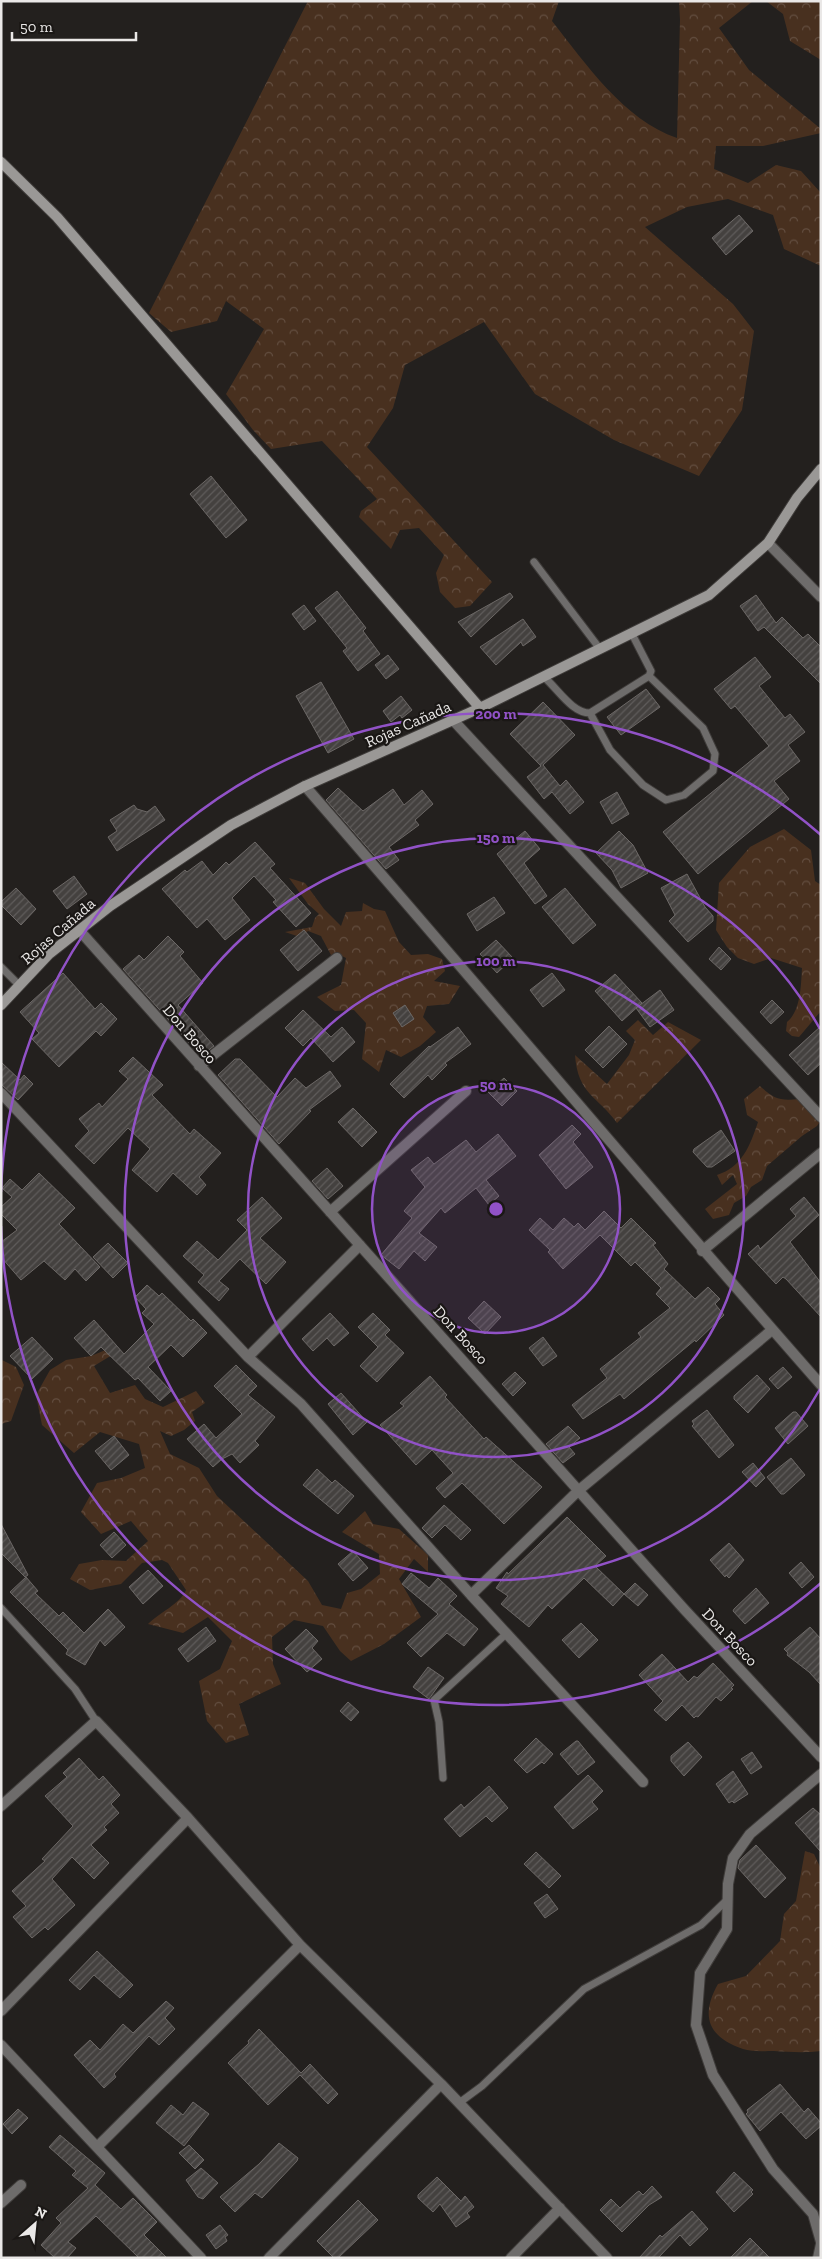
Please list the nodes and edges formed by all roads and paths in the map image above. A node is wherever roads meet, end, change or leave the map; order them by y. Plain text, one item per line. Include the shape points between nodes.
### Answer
1 (1, 162) edge
2 (821, 469) edge
3 (768, 543) junction
4 (534, 562) dead end
5 (821, 597) edge
6 (632, 634) junction
7 (600, 649) junction
8 (649, 676) junction
9 (544, 678) junction
10 (480, 708) junction
11 (590, 712) junction
12 (453, 720) junction
13 (305, 786) junction
14 (80, 931) junction
15 (337, 958) dead end
16 (1, 967) edge
17 (18, 985) junction
18 (1, 1005) edge
19 (199, 1066) junction
20 (466, 1091) dead end
21 (1, 1092) edge
22 (821, 1117) edge
23 (821, 1153) edge
24 (330, 1212) junction
25 (360, 1245) junction
26 (702, 1251) junction
27 (772, 1330) junction
28 (248, 1357) junction
29 (821, 1386) edge
30 (579, 1490) junction
31 (471, 1595) junction
32 (1, 1608) edge
33 (506, 1634) junction
34 (96, 1721) junction
35 (821, 1757) edge
36 (821, 1774) edge
37 (443, 1778) dead end
38 (642, 1782) dead end
39 (1, 1806) edge
40 (188, 1818) junction
41 (728, 1899) junction
42 (300, 1945) junction
43 (1, 2011) edge
44 (1, 2045) edge
45 (441, 2084) junction
46 (459, 2103) junction
47 (97, 2147) junction
48 (21, 2185) dead end
49 (1, 2203) edge
50 (560, 2208) junction
51 (821, 2243) edge
52 (201, 2258) edge
53 (270, 2258) edge
54 (511, 2258) edge
55 (606, 2258) edge
56 (818, 2258) edge

1 - 10 main road via 57,218
2 - 3 main road, Rojas Cañada via 797,498
3 - 5 street
3 - 6 main road, Rojas Cañada via 709,595
4 - 7 lane
6 - 7 main road, Rojas Cañada
6 - 8 lane via 651,671
7 - 9 main road, Rojas Cañada
8 - 11 lane
8 - 11 lane via 703,728 715,754 713,771 684,795 666,800 642,786 610,750
9 - 10 main road, Rojas Cañada
9 - 11 lane via 576,710
10 - 12 main road, Rojas Cañada
12 - 13 main road, Rojas Cañada
12 - 22 street
13 - 14 main road, Rojas Cañada via 231,825 110,906
13 - 26 street
14 - 17 main road, Rojas Cañada via 49,954
14 - 19 street, Don Bosco
15 - 19 street
16 - 17 lane
17 - 18 main road, Rojas Cañada
19 - 24 street, Don Bosco
20 - 24 street
21 - 28 street
23 - 26 street
24 - 25 street, Don Bosco
25 - 28 street
25 - 30 street, Don Bosco
26 - 27 street
27 - 29 street
27 - 30 street
28 - 31 street via 301,1404
30 - 31 street
30 - 35 street, Don Bosco
31 - 33 street
32 - 34 lane via 75,1689
33 - 37 lane via 434,1700
33 - 38 street
34 - 39 street
34 - 40 street
36 - 41 street via 750,1834 733,1858
40 - 42 street
40 - 43 street
41 - 46 lane via 701,1925 584,1989 482,2086
41 - 51 street via 727,1929 700,1973 696,2025 712,2075 773,2169 813,2214
42 - 45 street
42 - 47 street
44 - 47 street
45 - 46 street
45 - 53 street
46 - 50 street
47 - 52 street
48 - 49 street
50 - 54 street
50 - 55 street
51 - 56 street

